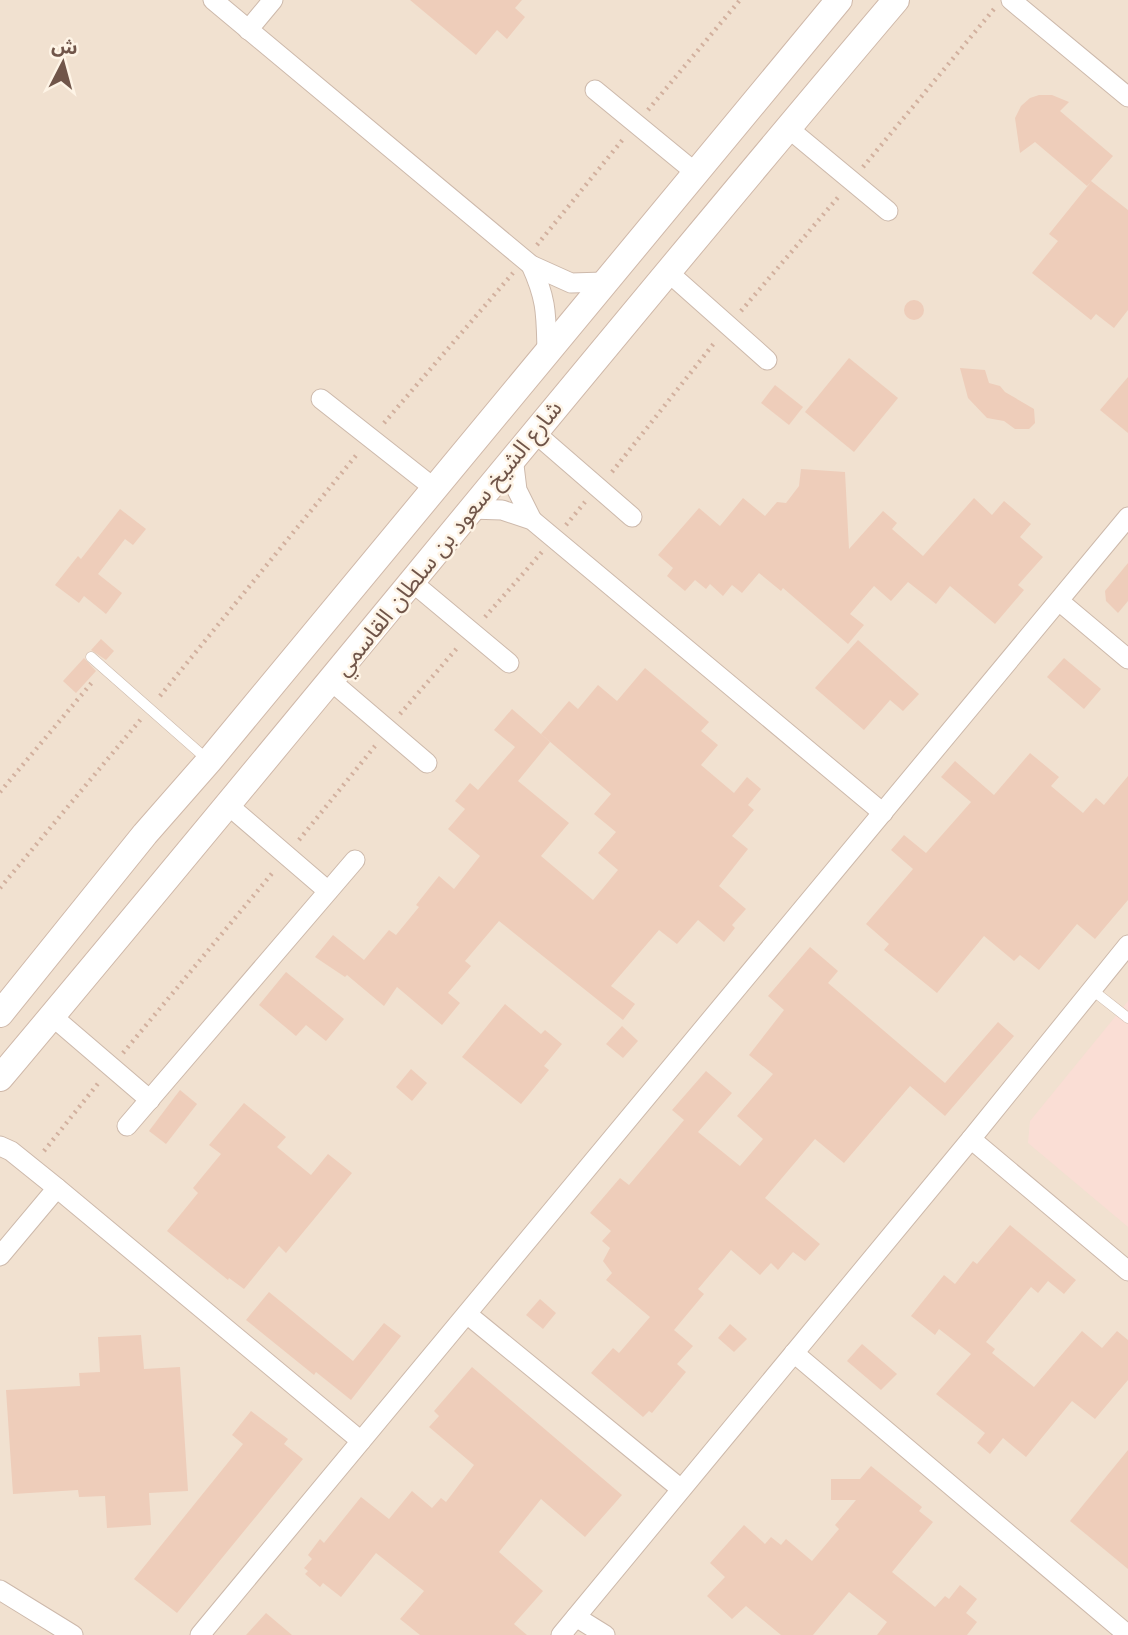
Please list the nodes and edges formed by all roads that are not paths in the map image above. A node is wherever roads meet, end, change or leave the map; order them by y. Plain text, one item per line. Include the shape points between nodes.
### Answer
1 (213, 0) edge
2 (274, 0) edge
3 (839, 0) edge
4 (897, 0) edge
5 (1011, 0) edge
6 (248, 30) junction
7 (595, 90) dead end
8 (1128, 97) edge
9 (788, 128) junction
10 (696, 173) junction
11 (888, 211) dead end
12 (531, 265) junction
13 (668, 272) junction
14 (604, 282) junction
15 (547, 351) junction
16 (767, 360) dead end
17 (321, 399) dead end
18 (534, 432) junction
19 (513, 457) junction
20 (433, 488) junction
21 (470, 509) junction
22 (632, 517) dead end
23 (1128, 517) edge
24 (532, 520) junction
25 (412, 582) junction
26 (1059, 601) junction
27 (91, 657) dead end
28 (1128, 659) edge
29 (509, 663) dead end
30 (331, 681) junction
31 (209, 761) junction
32 (427, 763) dead end
33 (228, 805) junction
34 (883, 813) junction
35 (145, 834) junction
36 (355, 860) dead end
37 (328, 891) junction
38 (155, 894) junction
39 (1128, 945) edge
40 (1091, 989) junction
41 (0, 1014) edge
42 (52, 1016) junction
43 (1128, 1018) edge
44 (0, 1077) edge
45 (150, 1100) junction
46 (127, 1126) dead end
47 (0, 1130) edge
48 (971, 1139) junction
49 (6, 1149) edge
50 (57, 1188) junction
51 (0, 1256) edge
52 (1128, 1271) edge
53 (467, 1314) junction
54 (794, 1353) junction
55 (361, 1441) junction
56 (681, 1489) junction
57 (0, 1590) edge
58 (576, 1617) junction
59 (73, 1635) edge
60 (200, 1635) edge
61 (561, 1635) edge
62 (605, 1635) edge
63 (1128, 1635) edge

1 - 6 street
2 - 6 street
3 - 10 main road, شارع الشيخ سعود بن سلطان القاسمي
4 - 9 main road, شارع الشيخ سعود بن سلطان القاسمي
5 - 8 street
6 - 12 street
7 - 10 street
9 - 11 street
9 - 13 main road, شارع الشيخ سعود بن سلطان القاسمي
10 - 14 main road, شارع الشيخ سعود بن سلطان القاسمي
12 - 14 street via 571,283
12 - 15 street via 545,301
13 - 16 street
13 - 18 main road, شارع الشيخ سعود بن سلطان القاسمي
14 - 15 main road, شارع الشيخ سعود بن سلطان القاسمي
15 - 20 main road, شارع الشيخ سعود بن سلطان القاسمي
17 - 20 street
18 - 19 main road, شارع الشيخ سعود بن سلطان القاسمي
18 - 22 street
19 - 21 main road, شارع الشيخ سعود بن سلطان القاسمي
19 - 24 street via 517,490
20 - 31 main road, شارع الشيخ سعود بن سلطان القاسمي
21 - 24 street via 502,510
21 - 25 main road, شارع الشيخ سعود بن سلطان القاسمي
23 - 26 street
24 - 34 street
25 - 29 street
25 - 30 main road, شارع الشيخ سعود بن سلطان القاسمي
26 - 28 street
26 - 34 street
27 - 31 lane
30 - 32 street
30 - 33 main road, شارع الشيخ سعود بن سلطان القاسمي
31 - 35 main road, شارع الشيخ سعود بن سلطان القاسمي
33 - 37 street
33 - 38 main road, شارع الشيخ سعود بن سلطان القاسمي
34 - 53 street
35 - 38 main road via 134,869 142,886
35 - 41 main road, شارع الشيخ سعود بن سلطان القاسمي
36 - 37 street
37 - 45 street
38 - 42 main road, شارع الشيخ سعود بن سلطان القاسمي
39 - 40 street
40 - 43 lane
40 - 48 street
42 - 44 main road, شارع الشيخ سعود بن سلطان القاسمي
42 - 45 street
45 - 46 street
47 - 49 street
48 - 52 street
48 - 54 street
49 - 50 street
50 - 51 street
50 - 55 street
53 - 55 street
53 - 56 street
54 - 56 street
54 - 63 street
55 - 60 street
56 - 58 street
57 - 59 street
58 - 61 street
58 - 62 street

